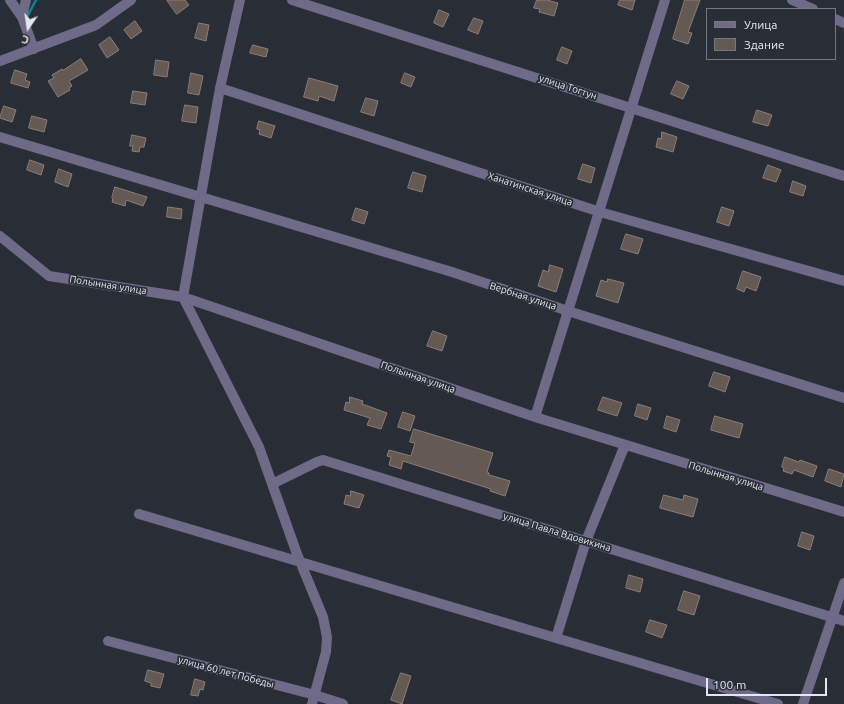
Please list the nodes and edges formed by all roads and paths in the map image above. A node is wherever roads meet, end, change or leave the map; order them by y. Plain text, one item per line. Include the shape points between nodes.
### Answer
1 (10, 0) edge
2 (26, 0) edge
3 (131, 0) edge
4 (240, 0) edge
5 (292, 0) edge
6 (665, 0) edge
7 (792, 0) edge
8 (811, 8) edge
9 (22, 17) junction
10 (34, 49) junction
11 (0, 61) edge
12 (220, 88) junction
13 (631, 107) junction
14 (0, 137) edge
15 (844, 176) edge
16 (201, 197) junction
17 (600, 212) junction
18 (0, 236) edge
19 (844, 280) edge
20 (183, 297) junction
21 (568, 311) junction
22 (844, 398) edge
23 (535, 417) junction
24 (625, 445) junction
25 (272, 484) junction
26 (844, 512) edge
27 (139, 514) dead end
28 (586, 541) junction
29 (300, 562) junction
30 (844, 583) edge
31 (832, 618) junction
32 (844, 621) edge
33 (556, 638) junction
34 (108, 642) dead end
35 (313, 700) edge
36 (343, 704) edge
37 (778, 704) edge
38 (803, 704) edge

1 - 9 street
2 - 9 street
3 - 10 street via 96,26
4 - 12 street
5 - 13 street, улица Тогтун
6 - 13 street
7 - 8 street
9 - 10 street
10 - 11 street
12 - 16 street
12 - 17 street, Ханатинская улица
13 - 15 street, улица Тогтун
13 - 17 street
14 - 16 street, Вербная улица
16 - 20 street
16 - 21 street, Вербная улица via 452,272
17 - 19 street, Ханатинская улица
17 - 21 street
18 - 20 street, Полынная улица via 49,276
20 - 23 street, Полынная улица
20 - 25 street via 259,446
21 - 22 street, Вербная улица
21 - 23 street
23 - 24 street, Полынная улица
24 - 26 street, Полынная улица
24 - 28 street
25 - 28 street, улица Павла Вдовикина via 324,460
25 - 29 street
27 - 29 street
28 - 31 street, улица Павла Вдовикина
28 - 33 street
29 - 33 street
29 - 35 street via 323,617 327,637 326,652
30 - 31 street
31 - 32 street, улица Павла Вдовикина
31 - 38 street
33 - 37 street
34 - 35 street, улица 60 лет Победы
35 - 36 street, улица 60 лет Победы

